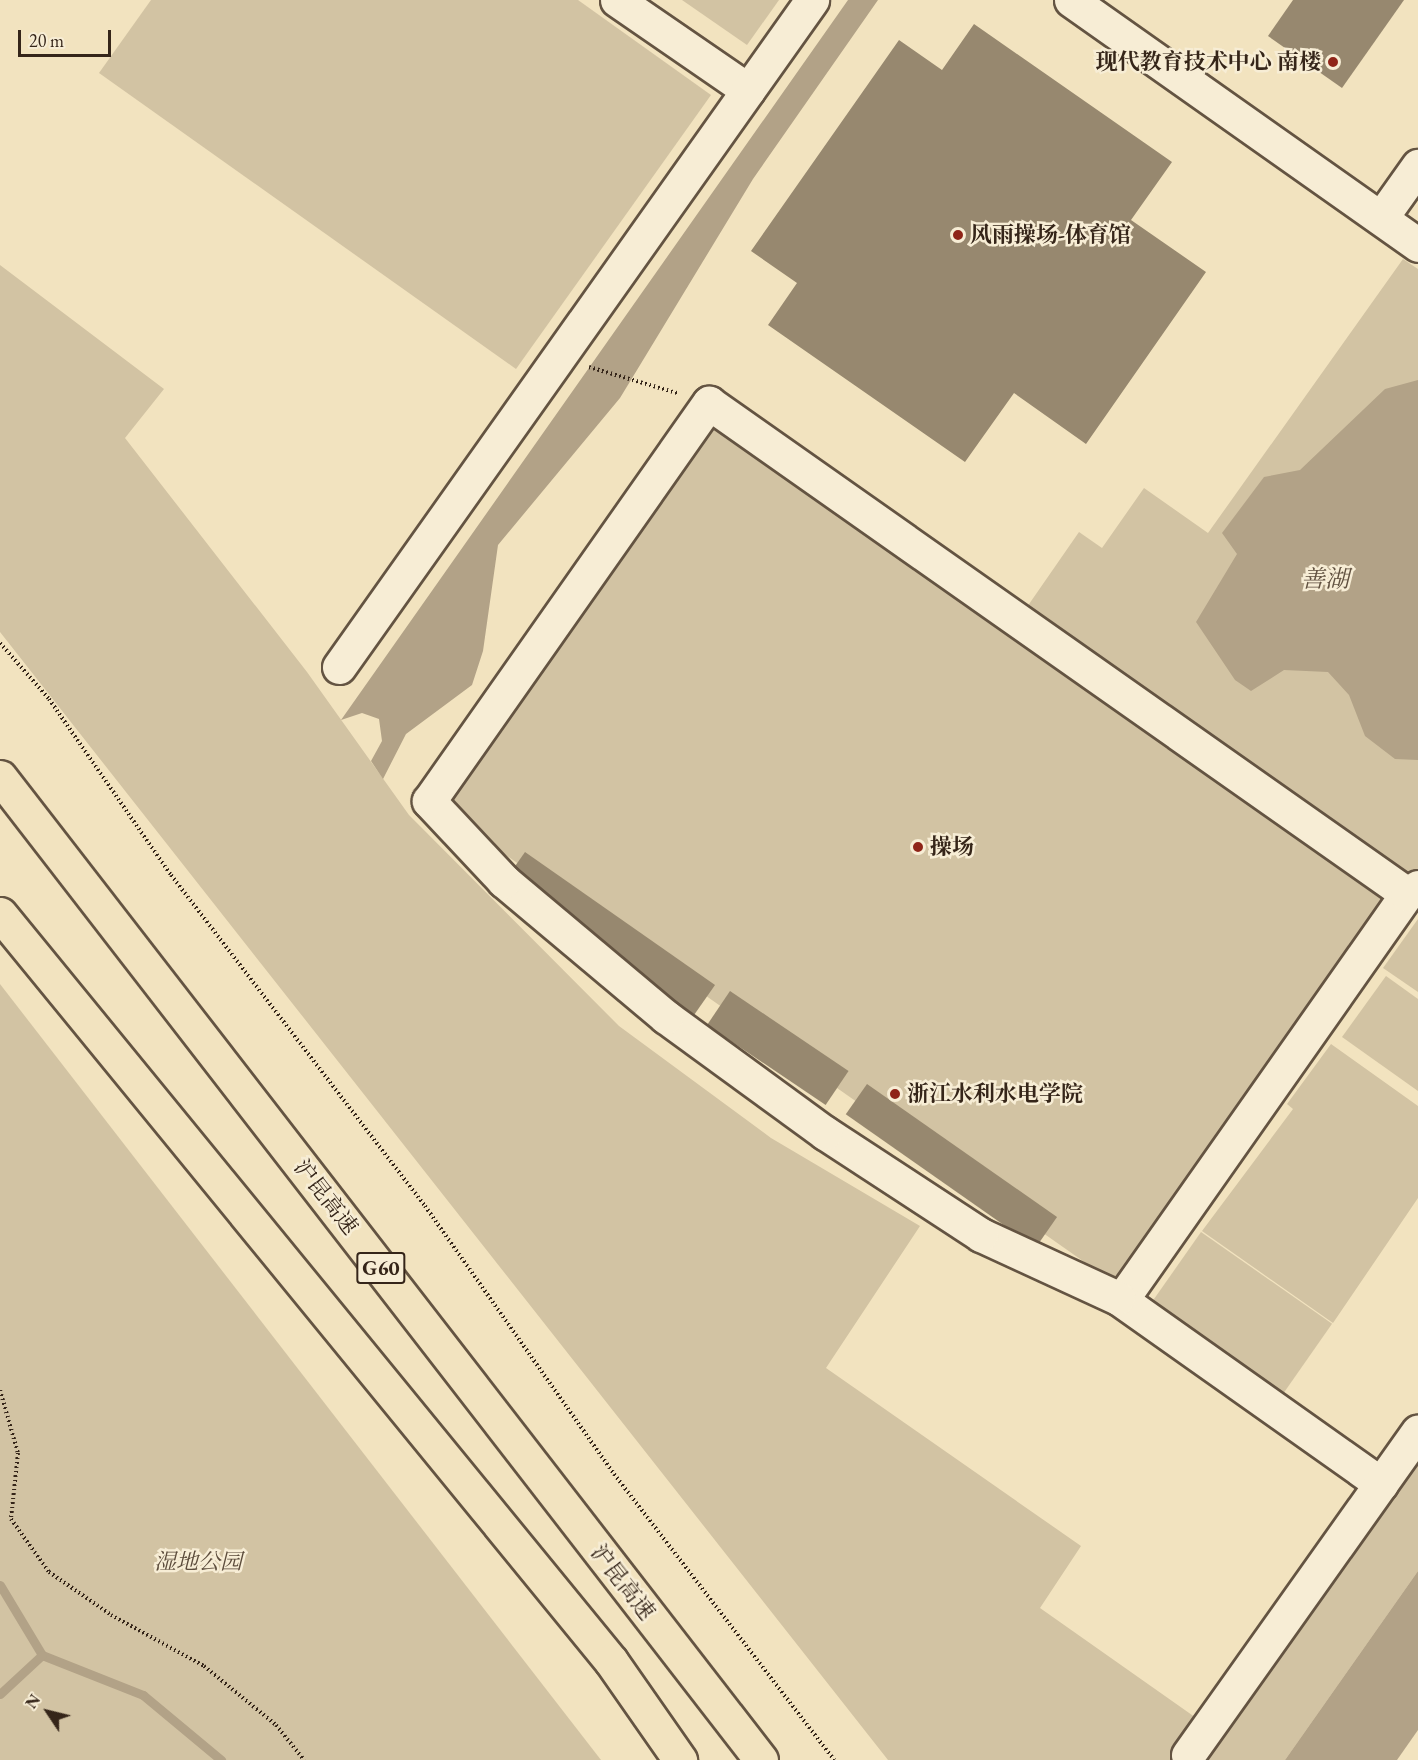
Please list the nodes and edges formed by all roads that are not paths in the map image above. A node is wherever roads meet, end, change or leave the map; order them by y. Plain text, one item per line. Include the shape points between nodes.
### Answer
1 (617, 0) edge
2 (812, 0) edge
3 (1071, 0) edge
4 (748, 90) junction
5 (1418, 166) edge
6 (1381, 218) junction
7 (1418, 245) edge
8 (339, 668) dead end
9 (0, 777) edge
10 (1412, 890) edge
11 (0, 914) edge
12 (1126, 1292) dead end
13 (1418, 1431) edge
14 (1381, 1484) junction
15 (1188, 1755) dead end
16 (680, 1760) edge
17 (760, 1760) edge

1 - 4 street
2 - 4 street
3 - 6 street
4 - 8 street
5 - 6 street
6 - 7 street
9 - 17 highway, 沪昆高速 / G60
10 - 12 street
10 - 14 street via 709,403 429,801 504,881 666,1017 825,1133 981,1235 1118,1298
11 - 16 highway via 611,1661
13 - 14 street
14 - 15 street

